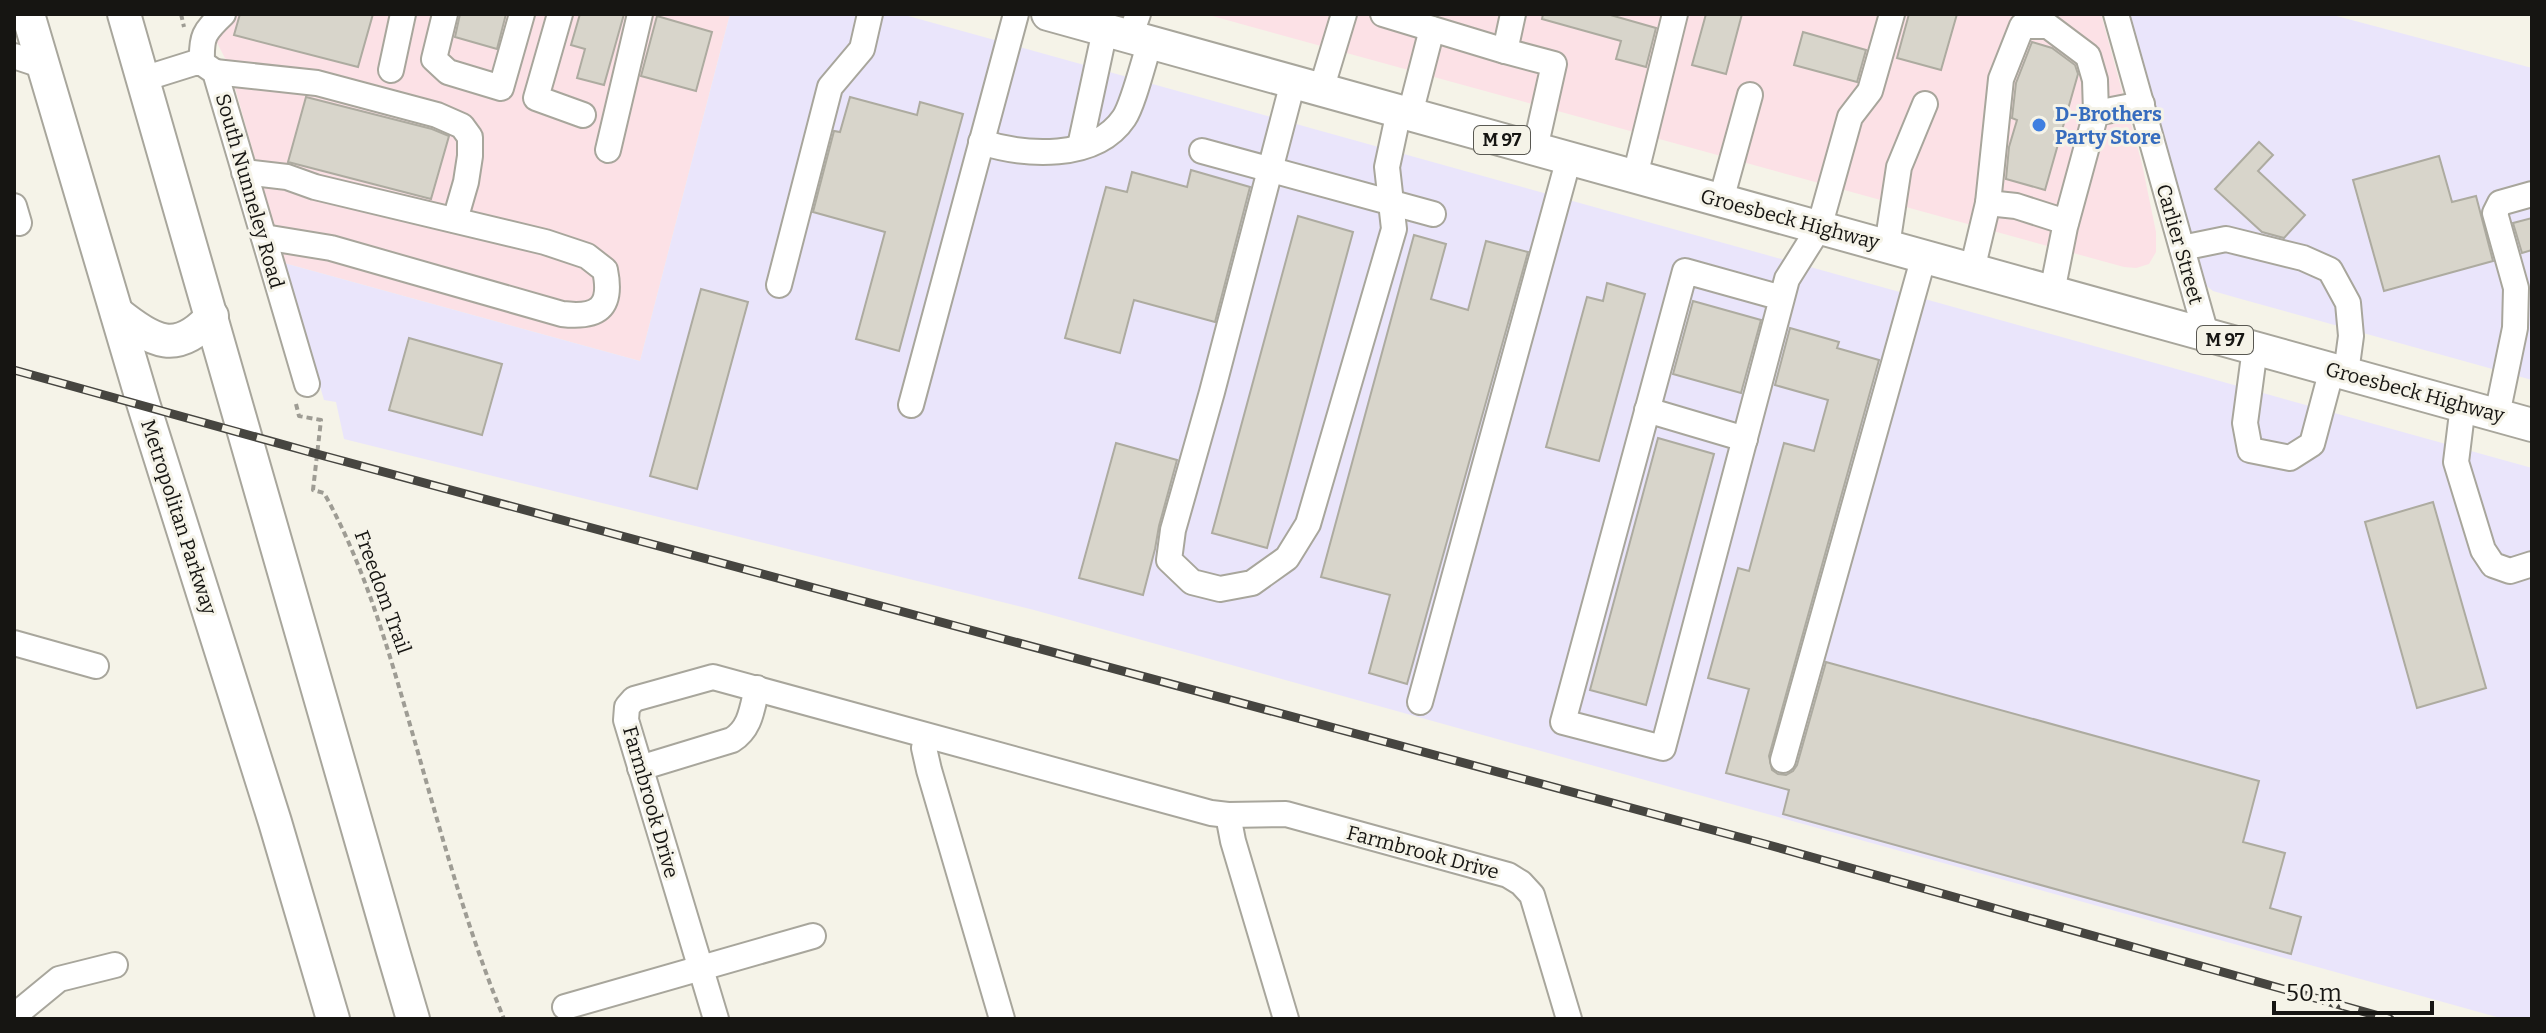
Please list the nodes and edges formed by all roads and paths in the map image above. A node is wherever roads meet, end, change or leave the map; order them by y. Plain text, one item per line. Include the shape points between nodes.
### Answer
1 (28, 14) edge
2 (124, 14) edge
3 (181, 14) edge
4 (223, 14) edge
5 (445, 14) edge
6 (522, 14) edge
7 (560, 14) edge
8 (640, 14) edge
9 (870, 14) edge
10 (1016, 14) edge
11 (1344, 14) edge
12 (1383, 14) edge
13 (1513, 14) edge
14 (1675, 14) edge
15 (1892, 14) edge
16 (2116, 14) edge
17 (1053, 15) edge
18 (182, 22) dead end
19 (401, 24) edge
20 (1432, 29) junction
21 (1131, 31) edge
22 (438, 44) junction
23 (1505, 51) junction
24 (29, 61) edge
25 (209, 67) junction
26 (391, 70) dead end
27 (143, 79) junction
28 (1307, 86) junction
29 (1750, 95) dead end
30 (1925, 104) dead end
31 (2142, 104) junction
32 (1404, 113) junction
33 (2096, 113) junction
34 (583, 115) dead end
35 (981, 142) junction
36 (1080, 146) junction
37 (1535, 149) junction
38 (608, 150) dead end
39 (1202, 151) dead end
40 (1569, 158) junction
41 (1270, 169) junction
42 (244, 172) junction
43 (1635, 176) junction
44 (2532, 194) edge
45 (1721, 200) junction
46 (1391, 202) junction
47 (1988, 203) junction
48 (1433, 214) dead end
49 (455, 220) junction
50 (2066, 222) junction
51 (1819, 228) junction
52 (264, 237) junction
53 (1887, 246) junction
54 (2182, 248) junction
55 (1924, 256) junction
56 (1972, 270) junction
57 (779, 285) dead end
58 (2052, 292) junction
59 (1782, 298) junction
60 (117, 313) junction
61 (212, 316) junction
62 (2523, 330) edge
63 (2206, 334) junction
64 (2255, 348) junction
65 (2339, 371) junction
66 (301, 393) joint
67 (911, 405) dead end
68 (2463, 405) junction
69 (1647, 410) junction
70 (2497, 415) junction
71 (2532, 425) edge
72 (1745, 439) junction
73 (2532, 564) edge
74 (14, 643) edge
75 (96, 666) dead end
76 (757, 688) junction
77 (1420, 702) dead end
78 (927, 737) junction
79 (1783, 760) dead end
80 (640, 768) junction
81 (1228, 815) junction
82 (813, 936) dead end
83 (115, 965) dead end
84 (700, 968) junction
85 (565, 1007) dead end
86 (14, 1016) edge
87 (333, 1019) edge
88 (413, 1019) edge
89 (504, 1019) edge
90 (716, 1019) edge
91 (1002, 1019) edge
92 (1286, 1019) edge
93 (1569, 1019) edge

1 - 24 main road, Metropolitan Parkway
2 - 27 main road
3 - 18 path
4 - 25 street via 202,38
5 - 22 street
6 - 22 street via 501,88 448,72 434,59
7 - 34 street via 536,98
8 - 38 street
9 - 57 street via 862,49 830,87
10 - 35 street
11 - 28 street
12 - 20 street
13 - 23 street
14 - 43 street
15 - 51 street via 1870,91 1850,117
16 - 31 street, Carlier Street
17 - 21 main road, Groesbeck Highway / M 97
19 - 22 street
19 - 26 street
20 - 23 street
20 - 32 street
21 - 28 main road, Groesbeck Highway / M 97
21 - 36 street
21 - 36 street via 1126,117 1106,138
23 - 37 street via 1554,64
24 - 60 main road, Metropolitan Parkway
25 - 27 street
25 - 42 street, South Nunneley Road
25 - 49 street via 317,83 462,126 470,137 470,156
27 - 61 main road
28 - 32 main road, Groesbeck Highway / M 97
28 - 41 street
29 - 45 street
30 - 53 street via 1899,167
31 - 33 street
31 - 54 street, Carlier Street
32 - 37 main road, Groesbeck Highway / M 97
32 - 46 street via 1387,167
33 - 47 street via 2088,56 2048,26 2022,26 2001,79
33 - 50 street
35 - 36 street via 1006,150 1051,153
35 - 67 street
37 - 40 main road, Groesbeck Highway / M 97
39 - 41 street
40 - 43 main road, Groesbeck Highway / M 97
40 - 77 street
41 - 46 street
41 - 46 street via 1173,530 1169,560 1192,582 1220,589 1252,583 1287,558 1308,524 1394,229
42 - 49 street via 287,177
42 - 52 street, South Nunneley Road
43 - 45 main road, Groesbeck Highway / M 97
44 - 62 street via 2500,203 2495,213
45 - 51 main road, Groesbeck Highway / M 97
46 - 48 street
47 - 50 street
47 - 56 street
49 - 52 street via 587,256 605,270 604,303 594,314 562,314 331,248
50 - 58 street
51 - 53 main road, Groesbeck Highway / M 97
51 - 59 street via 1787,279
52 - 66 street, South Nunneley Road
53 - 55 main road, Groesbeck Highway / M 97
54 - 63 street, Carlier Street
54 - 65 street via 2226,239 2330,270 2348,303 2351,336
55 - 56 main road, Groesbeck Highway / M 97
55 - 79 street
56 - 58 main road, Groesbeck Highway / M 97
58 - 63 main road, Groesbeck Highway / M 97
59 - 69 street via 1685,271
59 - 72 street
60 - 61 main road via 147,335 168,342 187,338
60 - 87 main road, Metropolitan Parkway
61 - 88 main road
62 - 70 street
63 - 64 main road, Groesbeck Highway / M 97
64 - 65 main road, Groesbeck Highway / M 97
64 - 65 street via 2245,423 2250,450 2290,458 2312,444
65 - 68 main road, Groesbeck Highway / M 97
66 - 89 path, Freedom Trail via 299,416 321,420 313,490 324,493 358,560
68 - 70 main road, Groesbeck Highway / M 97
68 - 73 street via 2456,462 2483,550 2493,565 2510,571
69 - 72 street
69 - 72 street via 1563,722 1663,748
70 - 71 main road, Groesbeck Highway / M 97
74 - 75 street
76 - 78 street, Farmbrook Drive
76 - 80 street via 741,735
76 - 80 street, Farmbrook Drive via 713,677 634,699 626,720
78 - 81 street, Farmbrook Drive
78 - 91 street via 929,770
80 - 84 street, Farmbrook Drive
81 - 92 street
81 - 93 street, Farmbrook Drive via 1286,814 1508,875 1532,895
82 - 84 street
83 - 86 street via 59,979
84 - 85 street
84 - 90 street, Farmbrook Drive

